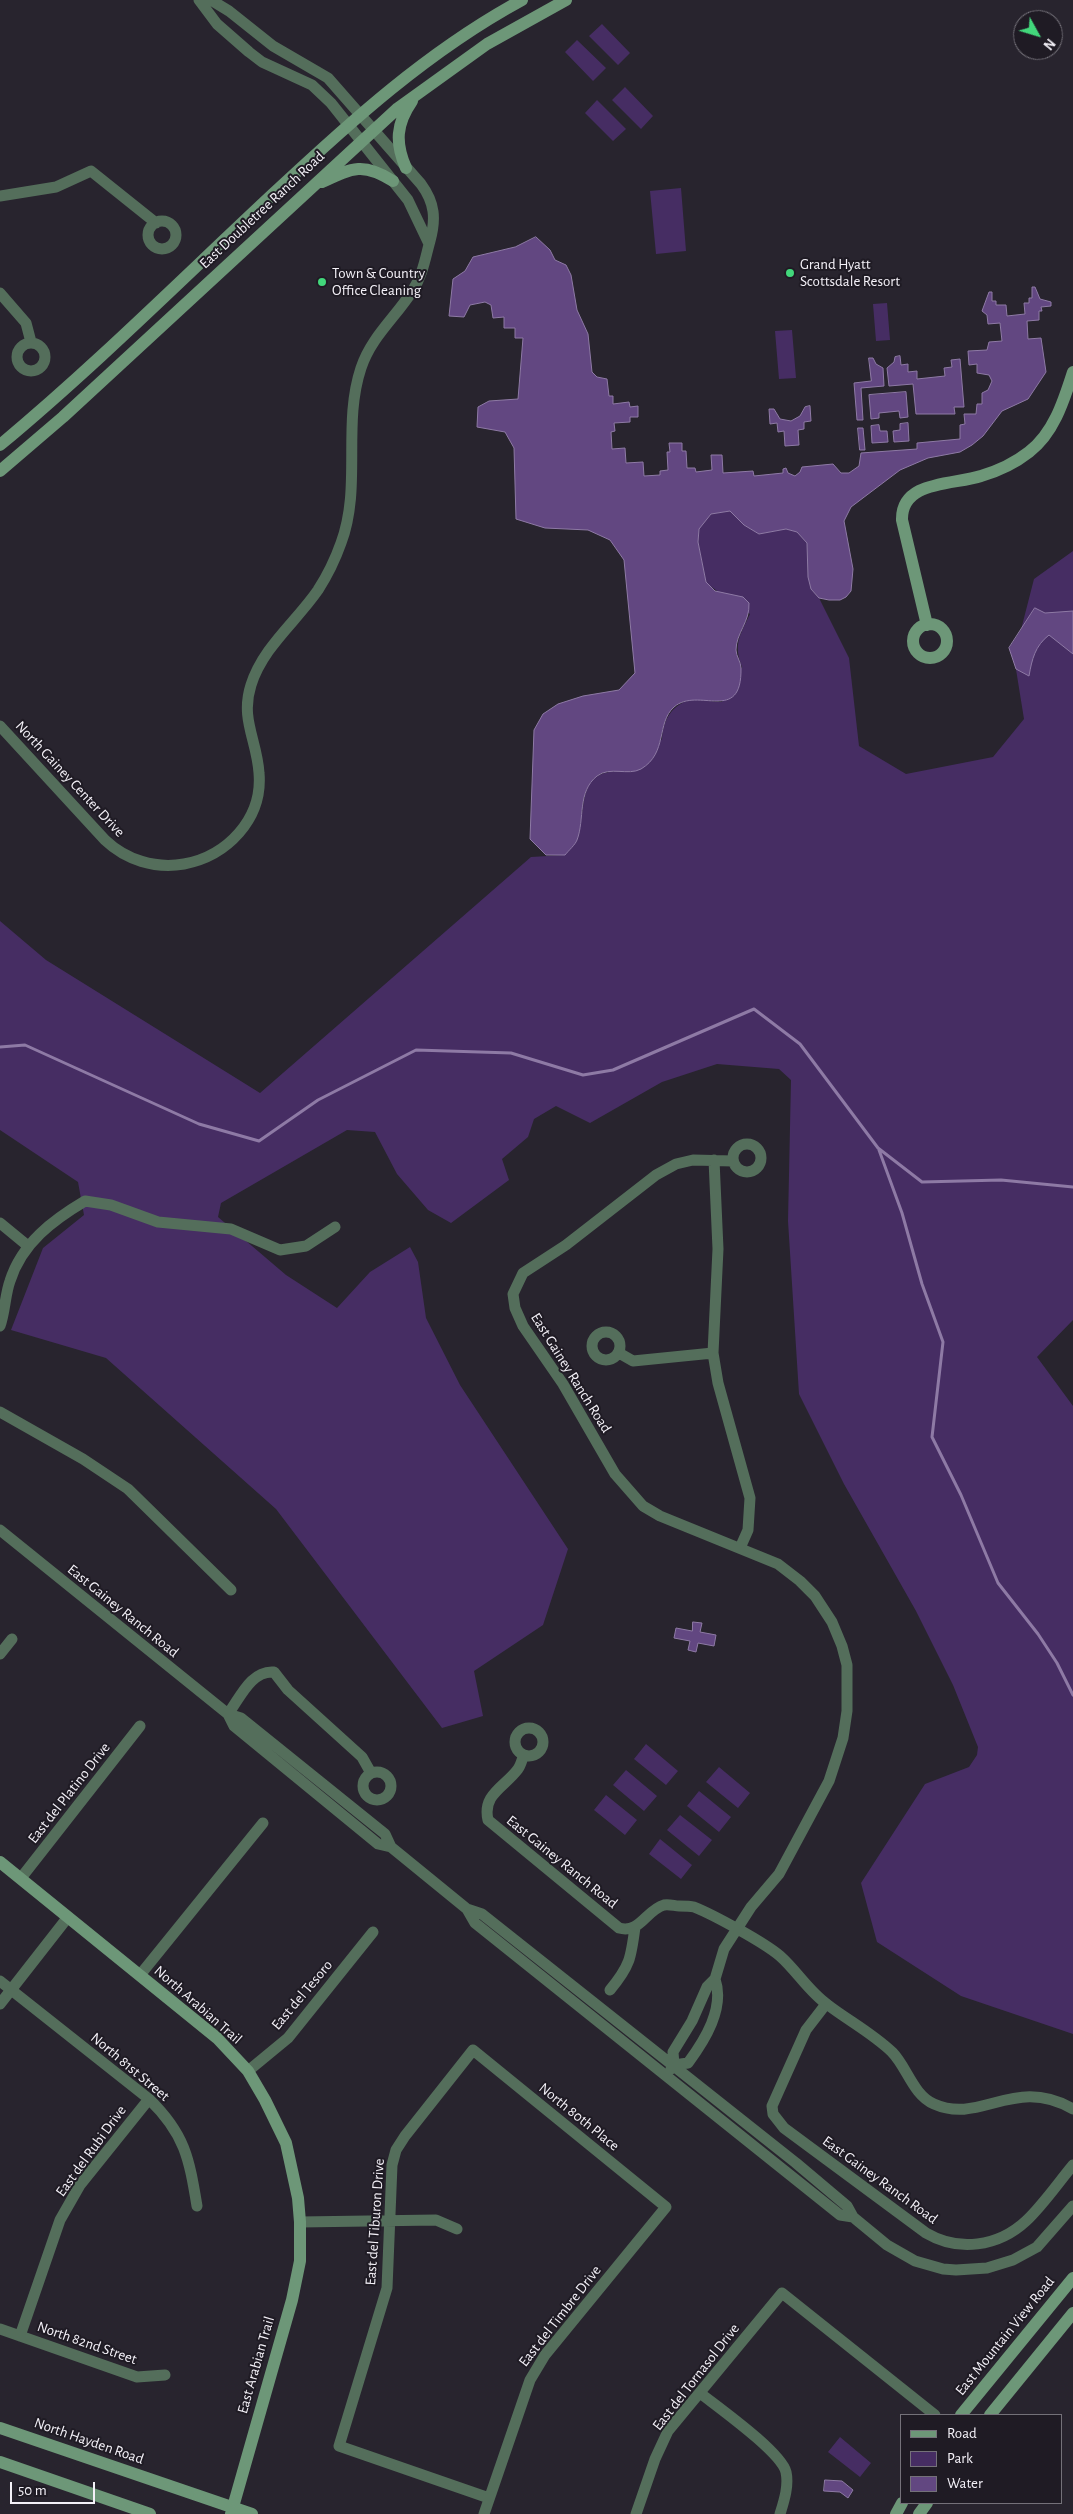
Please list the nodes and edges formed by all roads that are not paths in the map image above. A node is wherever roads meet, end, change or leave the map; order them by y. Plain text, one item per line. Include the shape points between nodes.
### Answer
1 (199, 0) edge
2 (211, 0) edge
3 (522, 0) edge
4 (566, 0) edge
5 (273, 46) junction
6 (262, 62) junction
7 (304, 63) junction
8 (297, 78) junction
9 (418, 93) junction
10 (360, 113) junction
11 (348, 124) junction
12 (373, 130) junction
13 (360, 141) junction
14 (406, 168) junction
15 (393, 181) junction
16 (308, 189) junction
17 (0, 196) edge
18 (156, 223) dead end
19 (429, 244) junction
20 (0, 293) edge
21 (31, 342) dead end
22 (1073, 372) edge
23 (0, 445) edge
24 (0, 471) edge
25 (927, 625) dead end
26 (0, 726) edge
27 (714, 1160) junction
28 (733, 1162) dead end
29 (0, 1223) edge
30 (335, 1227) dead end
31 (28, 1246) junction
32 (0, 1326) edge
33 (619, 1353) dead end
34 (714, 1353) junction
35 (0, 1412) edge
36 (0, 1530) edge
37 (740, 1548) junction
38 (231, 1590) dead end
39 (12, 1639) dead end
40 (0, 1654) edge
41 (228, 1714) junction
42 (140, 1726) dead end
43 (524, 1754) dead end
44 (372, 1773) dead end
45 (263, 1823) dead end
46 (0, 1862) edge
47 (21, 1878) junction
48 (68, 1918) junction
49 (635, 1928) junction
50 (735, 1930) junction
51 (373, 1932) dead end
52 (140, 1975) junction
53 (715, 1979) junction
54 (0, 1981) edge
55 (10, 1990) junction
56 (610, 1990) dead end
57 (0, 2004) edge
58 (826, 2004) junction
59 (474, 2050) joint
60 (670, 2070) junction
61 (248, 2071) junction
62 (149, 2099) junction
63 (1073, 2109) edge
64 (1073, 2165) edge
65 (197, 2206) dead end
66 (1073, 2206) edge
67 (666, 2207) joint
68 (390, 2220) junction
69 (300, 2222) junction
70 (457, 2229) dead end
71 (1071, 2286) edge
72 (1073, 2313) edge
73 (0, 2329) edge
74 (20, 2336) junction
75 (165, 2375) dead end
76 (700, 2393) junction
77 (934, 2414) edge
78 (962, 2414) edge
79 (991, 2414) edge
80 (0, 2428) edge
81 (0, 2462) edge
82 (489, 2498) junction
83 (232, 2511) edge
84 (150, 2514) edge
85 (252, 2514) edge
86 (484, 2514) edge
87 (636, 2514) edge
88 (780, 2514) edge

1 - 6 street via 217,24
2 - 5 street
3 - 10 main road, East Doubletree Ranch Road via 444,49
4 - 9 main road, East Doubletree Ranch Road via 487,44
5 - 6 street
5 - 7 street
6 - 8 street
7 - 8 street
7 - 10 street via 328,78
8 - 11 street via 322,94
9 - 12 main road, East Doubletree Ranch Road
9 - 14 main road via 404,114 397,134
10 - 11 main road, East Doubletree Ranch Road
10 - 12 street
11 - 13 street
11 - 23 main road, East Doubletree Ranch Road
12 - 13 main road, East Doubletree Ranch Road
12 - 14 street
13 - 15 street
13 - 16 main road, East Doubletree Ranch Road
14 - 19 street via 432,203 434,229
15 - 16 main road via 359,167
15 - 19 street via 408,200
16 - 24 main road, East Doubletree Ranch Road via 63,417
17 - 18 street via 56,187 91,171
19 - 26 street, North Gainey Center Drive via 420,277 376,338 360,370 353,411 349,512 330,569 318,590 268,651 251,683 246,712 260,773 259,792 240,834 230,844 201,860 155,865 135,860 116,850
20 - 21 street via 26,322
22 - 25 main road via 1059,412 1031,451 980,477 919,490 903,506 902,520
27 - 28 street, East Gainey Ranch Road
27 - 34 street via 718,1249
27 - 37 street, East Gainey Ranch Road via 676,1164 656,1175 566,1245 523,1273 514,1294 515,1308 524,1326 628,1492 660,1516
29 - 31 street
30 - 31 street via 306,1246 280,1250 231,1229 158,1222 111,1205 85,1201 57,1218
31 - 32 street via 10,1281
33 - 34 street via 633,1361
34 - 37 street via 718,1383 750,1498 748,1530
35 - 38 street via 83,1459 128,1489
36 - 41 street, East Gainey Ranch Road
37 - 50 street, East Gainey Ranch Road via 785,1569 816,1596 827,1612 847,1665 847,1712 840,1752 829,1781 779,1874
39 - 40 street
41 - 44 street via 254,1677 261,1672 274,1672 288,1690 362,1757
41 - 60 street, East Gainey Ranch Road via 241,1718 300,1772 385,1834 391,1847 467,1909 475,1923
42 - 47 street, East del Platino Drive
43 - 49 street, East Gainey Ranch Road via 518,1769 488,1800 488,1820 619,1928
45 - 52 street
46 - 47 main road, North Arabian Trail
47 - 48 main road, North Arabian Trail
48 - 52 main road, North Arabian Trail
48 - 55 street
49 - 50 street via 664,1905 693,1906
49 - 56 street via 632,1956
50 - 53 street, East Gainey Ranch Road via 724,1949
50 - 58 street via 779,1955
51 - 61 street, East del Tesoro via 288,2038
52 - 61 main road, North Arabian Trail via 203,2026
53 - 60 street, East Gainey Ranch Road via 707,1986 692,2021 672,2052
53 - 60 street, East Gainey Ranch Road via 719,1992 709,2028 688,2063
54 - 55 street, North 81st Street
55 - 57 street
55 - 62 street, North 81st Street
58 - 63 street via 879,2040 897,2057 921,2095 932,2104 964,2109 1031,2095 1045,2097
58 - 64 street, East Gainey Ranch Road via 806,2030 772,2106 773,2114 784,2128 926,2233 949,2244 968,2245 988,2243 1008,2234 1026,2221
59 - 67 street, North 80th Place
59 - 68 street, East del Tiburon Drive via 396,2150 392,2165
60 - 66 street, East Gainey Ranch Road via 840,2214 852,2217 915,2261 956,2270 999,2266 1042,2242
61 - 69 main road, North Arabian Trail via 286,2143
62 - 65 street, North 81st Street via 172,2126 188,2155
62 - 74 street, East del Rubi Drive via 80,2185 60,2220
67 - 82 street, East del Timbre Drive via 540,2363 530,2380
68 - 69 street
68 - 70 street via 436,2220
68 - 82 street, East del Tiburon Drive via 386,2288 339,2446
69 - 83 main road, East Arabian Trail via 300,2261 292,2300
71 - 78 main road, East Mountain View Road
72 - 79 main road
73 - 74 street, North 82nd Street
74 - 75 street, North 82nd Street via 137,2377
76 - 77 street, East del Tornasol Drive via 782,2294
76 - 87 street, East del Tornasol Drive via 668,2431
76 - 88 street via 778,2456 786,2472 786,2496
80 - 83 main road, North Hayden Road
81 - 84 main road
82 - 86 street, East del Timbre Drive
83 - 85 main road, North Hayden Road

